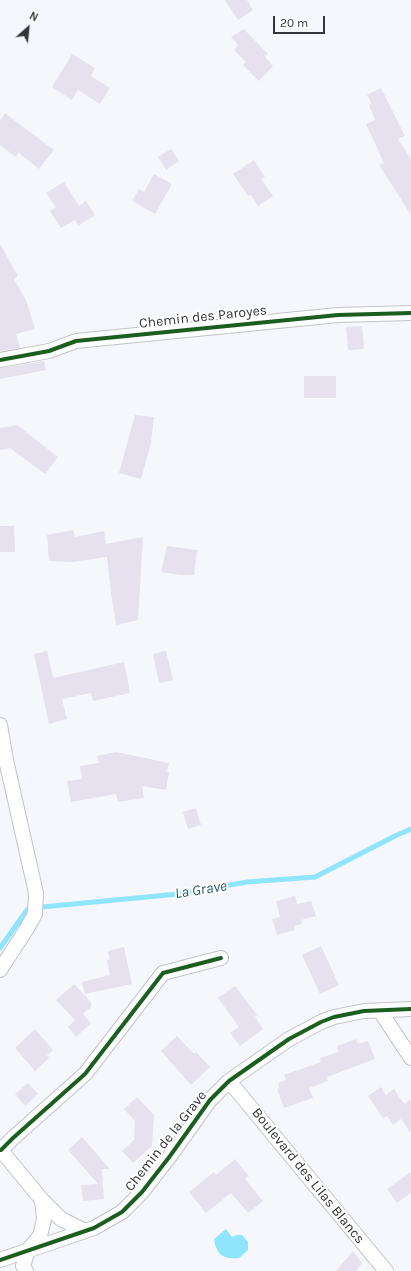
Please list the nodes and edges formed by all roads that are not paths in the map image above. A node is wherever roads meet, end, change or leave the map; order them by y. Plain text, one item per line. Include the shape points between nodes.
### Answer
1 (411, 313) edge
2 (0, 360) edge
3 (0, 725) edge
4 (221, 958) dead end
5 (0, 970) edge
6 (411, 1009) edge
7 (380, 1011) junction
8 (411, 1058) edge
9 (229, 1081) junction
10 (0, 1149) edge
11 (42, 1200) junction
12 (85, 1231) junction
13 (28, 1250) junction
14 (0, 1260) edge
15 (26, 1271) edge
16 (386, 1271) edge

1 - 2 street, Chemin des Paroyes via 338,315 76,341 49,351
3 - 5 street via 36,893 35,914
4 - 10 street via 164,973 85,1074
6 - 7 street, Chemin de la Grave
7 - 8 street
7 - 9 street, Chemin de la Grave via 364,1011 321,1022 290,1039
9 - 12 street, Chemin de la Grave via 210,1100 142,1192 122,1212
9 - 16 street, Boulevard des Lilas Blancs
10 - 11 street
11 - 12 street via 61,1219
11 - 13 street via 44,1219 40,1236
12 - 13 street, Chemin de la Grave
13 - 14 street, Chemin de la Grave
13 - 15 street via 23,1266

